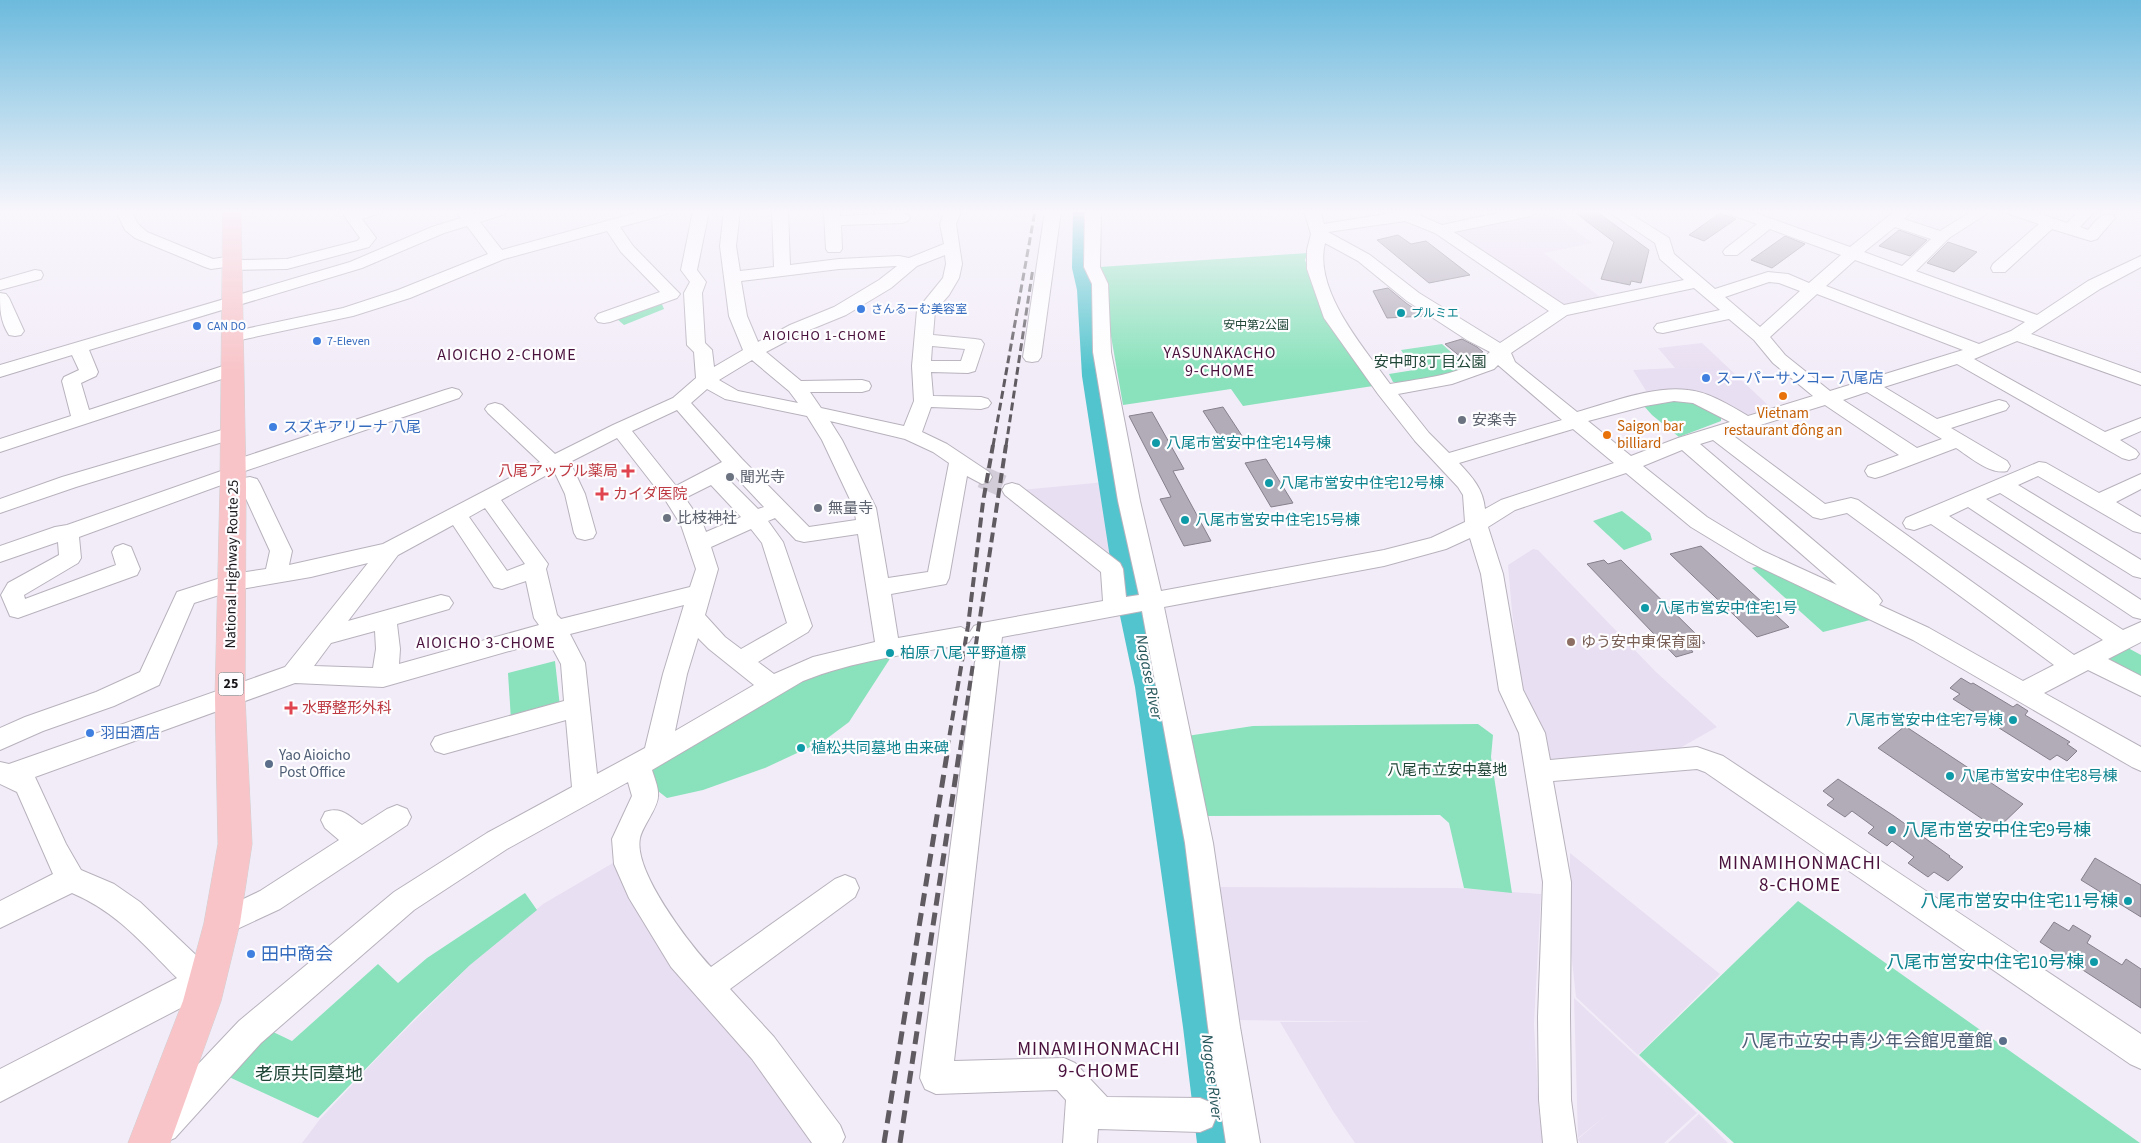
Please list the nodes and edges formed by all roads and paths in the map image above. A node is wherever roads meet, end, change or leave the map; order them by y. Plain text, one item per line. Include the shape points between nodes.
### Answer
1 (232, 264) edge
2 (358, 264) edge
3 (477, 264) edge
4 (642, 264) edge
5 (690, 264) edge
6 (731, 264) edge
7 (782, 264) edge
8 (835, 264) edge
9 (910, 264) edge
10 (954, 264) edge
11 (1045, 264) edge
12 (1092, 264) edge
13 (1315, 264) edge
14 (1372, 264) edge
15 (1492, 264) edge
16 (1675, 264) edge
17 (1840, 264) edge
18 (1880, 264) edge
19 (1913, 264) edge
20 (2003, 264) edge
21 (2136, 264) edge
22 (1999, 268) dead end
23 (782, 270) junction
24 (1904, 273) junction
25 (35, 275) dead end
26 (733, 277) junction
27 (1695, 282) junction
28 (0, 285) edge
29 (695, 289) junction
30 (1813, 289) junction
31 (671, 294) junction
32 (1712, 296) junction
33 (0, 298) edge
34 (231, 304) junction
35 (1561, 311) junction
36 (1732, 313) junction
37 (604, 318) dead end
38 (2038, 321) junction
39 (1663, 328) dead end
40 (15, 331) dead end
41 (2017, 335) junction
42 (1760, 336) junction
43 (231, 337) junction
44 (923, 340) junction
45 (78, 347) junction
46 (1979, 350) junction
47 (753, 352) junction
48 (1501, 352) junction
49 (1032, 357) dead end
50 (1958, 358) junction
51 (921, 366) junction
52 (2141, 366) edge
53 (233, 369) junction
54 (0, 371) edge
55 (2124, 372) junction
56 (2141, 379) edge
57 (706, 380) junction
58 (1868, 385) junction
59 (862, 386) dead end
60 (796, 387) junction
61 (1384, 390) junction
62 (452, 394) dead end
63 (1827, 398) junction
64 (924, 401) junction
65 (680, 402) junction
66 (981, 403) dead end
67 (1999, 406) dead end
68 (495, 409) dead end
69 (814, 412) junction
70 (82, 420) junction
71 (1573, 421) junction
72 (1745, 423) junction
73 (2141, 424) edge
74 (1936, 426) junction
75 (620, 429) junction
76 (1715, 432) junction
77 (232, 433) junction
78 (911, 434) junction
79 (1958, 440) junction
80 (2104, 440) junction
81 (1685, 442) junction
82 (0, 446) edge
83 (1915, 456) junction
84 (2135, 458) edge
85 (1446, 461) junction
86 (556, 462) junction
87 (960, 462) junction
88 (734, 464) junction
89 (1627, 465) junction
90 (1875, 471) dead end
91 (713, 475) junction
92 (2001, 475) junction
93 (233, 476) junction
94 (982, 477) tunnel mouth
95 (2138, 486) edge
96 (1012, 490) tunnel mouth
97 (674, 496) junction
98 (488, 498) junction
99 (1969, 498) junction
100 (2099, 502) junction
101 (0, 506) edge
102 (778, 508) junction
103 (457, 516) junction
104 (755, 519) junction
105 (1476, 524) junction
106 (868, 525) junction
107 (2141, 526) edge
108 (68, 533) junction
109 (586, 533) dead end
110 (804, 535) junction
111 (2091, 539) junction
112 (772, 542) junction
113 (699, 544) junction
114 (390, 550) junction
115 (123, 552) dead end
116 (0, 554) edge
117 (2057, 556) junction
118 (535, 569) junction
119 (2141, 570) edge
120 (2020, 573) junction
121 (275, 576) junction
122 (233, 582) junction
123 (879, 588) junction
124 (700, 593) junction
125 (6, 597) edge
126 (441, 603) dead end
127 (1135, 605) junction
128 (2141, 611) edge
129 (693, 617) junction
130 (1889, 618) junction
131 (385, 619) junction
132 (556, 628) junction
133 (978, 633) junction
134 (2132, 636) edge
135 (323, 637) junction
136 (888, 648) junction
137 (741, 660) junction
138 (2081, 663) junction
139 (294, 674) junction
140 (383, 678) junction
141 (772, 687) junction
142 (2141, 687) edge
143 (2022, 693) junction
144 (230, 698) junction
145 (578, 708) junction
146 (0, 740) edge
147 (444, 744) dead end
148 (647, 759) junction
149 (2141, 760) edge
150 (1540, 772) junction
151 (4, 773) edge
152 (586, 792) junction
153 (397, 817) dead end
154 (335, 820) dead end
155 (361, 841) junction
156 (71, 879) junction
157 (845, 888) dead end
158 (0, 915) edge
159 (222, 923) junction
160 (208, 978) junction
161 (708, 987) junction
162 (2141, 1052) edge
163 (0, 1086) edge
164 (1083, 1094) junction
165 (1200, 1115) dead end
166 (828, 1137) dead end
167 (150, 1142) edge
168 (1080, 1143) edge
169 (1243, 1143) edge
170 (1560, 1143) edge

1 - 34 highway, National Highway Route 25 / 25
2 - 34 street
3 - 43 street via 404,294 347,312
4 - 31 street
5 - 29 street via 689,270 698,282
6 - 26 street
7 - 23 street
8 - 23 street
9 - 47 street via 840,311
10 - 44 street via 951,278 926,310
11 - 49 street
12 - 127 street via 1100,284 1102,352 1129,501
13 - 61 street via 1333,318
14 - 48 street via 1413,297
15 - 35 street
16 - 27 street
17 - 30 street
18 - 24 street
19 - 24 street
20 - 22 street
21 - 38 street via 2094,285
23 - 26 street
24 - 38 street
25 - 28 street
26 - 47 street via 738,316
27 - 32 street
27 - 35 street
29 - 31 street
29 - 57 street via 696,345 703,350
30 - 32 street via 1782,278 1768,277
30 - 42 street
30 - 46 street
31 - 37 street
32 - 36 street
33 - 40 street
34 - 43 highway, National Highway Route 25 / 25
34 - 45 street
35 - 48 street
36 - 39 street
36 - 42 street
38 - 41 street
41 - 46 street
41 - 55 street
42 - 63 street via 1779,359
43 - 53 highway, National Highway Route 25 / 25
44 - 51 street
44 - 51 street via 975,344 968,367
45 - 54 street
45 - 70 street via 89,372 71,381
46 - 50 street
47 - 57 street
47 - 60 street
48 - 61 street via 1487,365 1445,380
48 - 71 street via 1506,365
50 - 58 street
50 - 80 street
51 - 64 street
52 - 55 street
53 - 70 street
53 - 77 highway, National Highway Route 25 / 25
55 - 56 street
57 - 65 street
57 - 69 street via 732,395
58 - 63 street
58 - 74 street
59 - 60 street
60 - 69 street
61 - 85 street
62 - 93 street
63 - 72 street
63 - 83 street
64 - 66 street
64 - 78 street
65 - 75 street
65 - 88 street
67 - 74 street
68 - 86 street
69 - 78 street
69 - 106 street via 832,440 865,508
70 - 82 street
71 - 72 street via 1654,398 1687,394
71 - 85 street
71 - 89 street
72 - 76 street
73 - 80 street
74 - 79 street
75 - 86 street
75 - 97 street
76 - 81 street
76 - 138 street via 1821,512 1851,505
77 - 93 highway, National Highway Route 25 / 25
77 - 101 street
78 - 87 street
79 - 83 street
79 - 92 street
80 - 84 street
81 - 89 street
81 - 130 street
83 - 90 street
85 - 105 street via 1473,496
86 - 98 street
86 - 109 street via 575,494
87 - 94 street
87 - 123 street via 938,578
88 - 91 street
88 - 102 street
89 - 105 street via 1508,505
89 - 130 street via 1699,522 1748,552
91 - 97 street
91 - 104 street
92 - 99 street
92 - 100 street via 2039,468
92 - 111 street
93 - 108 street
93 - 121 street via 250,484 281,551
93 - 122 highway, National Highway Route 25 / 25
95 - 100 street
96 - 127 street via 1112,569
97 - 113 street via 692,524
98 - 103 street
98 - 118 street via 537,564
99 - 117 street
99 - 120 street via 1923,519
100 - 107 street
102 - 104 street
102 - 110 street
103 - 114 street
103 - 118 street via 502,581
104 - 112 street
104 - 113 street
105 - 127 street via 1459,536 1438,544 1384,558
105 - 150 street via 1492,574 1511,690 1528,722
106 - 110 street
106 - 123 street
108 - 116 street
108 - 125 street via 70,558
110 - 112 street
111 - 117 street
111 - 119 street
112 - 137 street via 800,626
113 - 124 street via 707,569
114 - 121 street
114 - 135 street
115 - 125 street via 129,569 18,610
117 - 120 street
117 - 128 street
118 - 132 street via 546,618
120 - 134 street
121 - 122 street
122 - 144 highway, National Highway Route 25 / 25
122 - 146 street via 186,598 150,678
123 - 136 street
124 - 129 street
124 - 132 street
126 - 131 street
127 - 133 street
127 - 169 street via 1199,843
129 - 137 street via 717,643
129 - 148 street
130 - 143 street
131 - 135 street
131 - 140 street via 389,645
132 - 140 street
132 - 145 street via 574,663
133 - 136 street
133 - 164 street via 936,1078 1064,1074
134 - 138 street
135 - 139 street
136 - 141 street via 822,664 794,674
137 - 141 street
138 - 142 street
138 - 143 street
139 - 140 street
139 - 144 street
141 - 148 street
143 - 149 street
144 - 151 street
144 - 159 highway, National Highway Route 25 / 25 via 235,844
145 - 147 street
145 - 152 street
148 - 152 street
148 - 161 street via 645,796 626,839 628,864 639,889 682,957
150 - 162 street via 1697,758 1714,764
150 - 170 street via 1557,882 1555,1090
151 - 156 street via 27,785 54,850
152 - 167 street via 497,841 404,901 250,1032
153 - 155 street
154 - 155 street
155 - 159 street via 270,900
156 - 158 street
156 - 160 street via 104,893 130,911 188,968
157 - 161 street
159 - 160 highway, National Highway Route 25 / 25
160 - 163 street
160 - 167 highway, National Highway Route 25 / 25
161 - 166 street via 763,1048
164 - 165 street via 1100,1113
164 - 168 street

